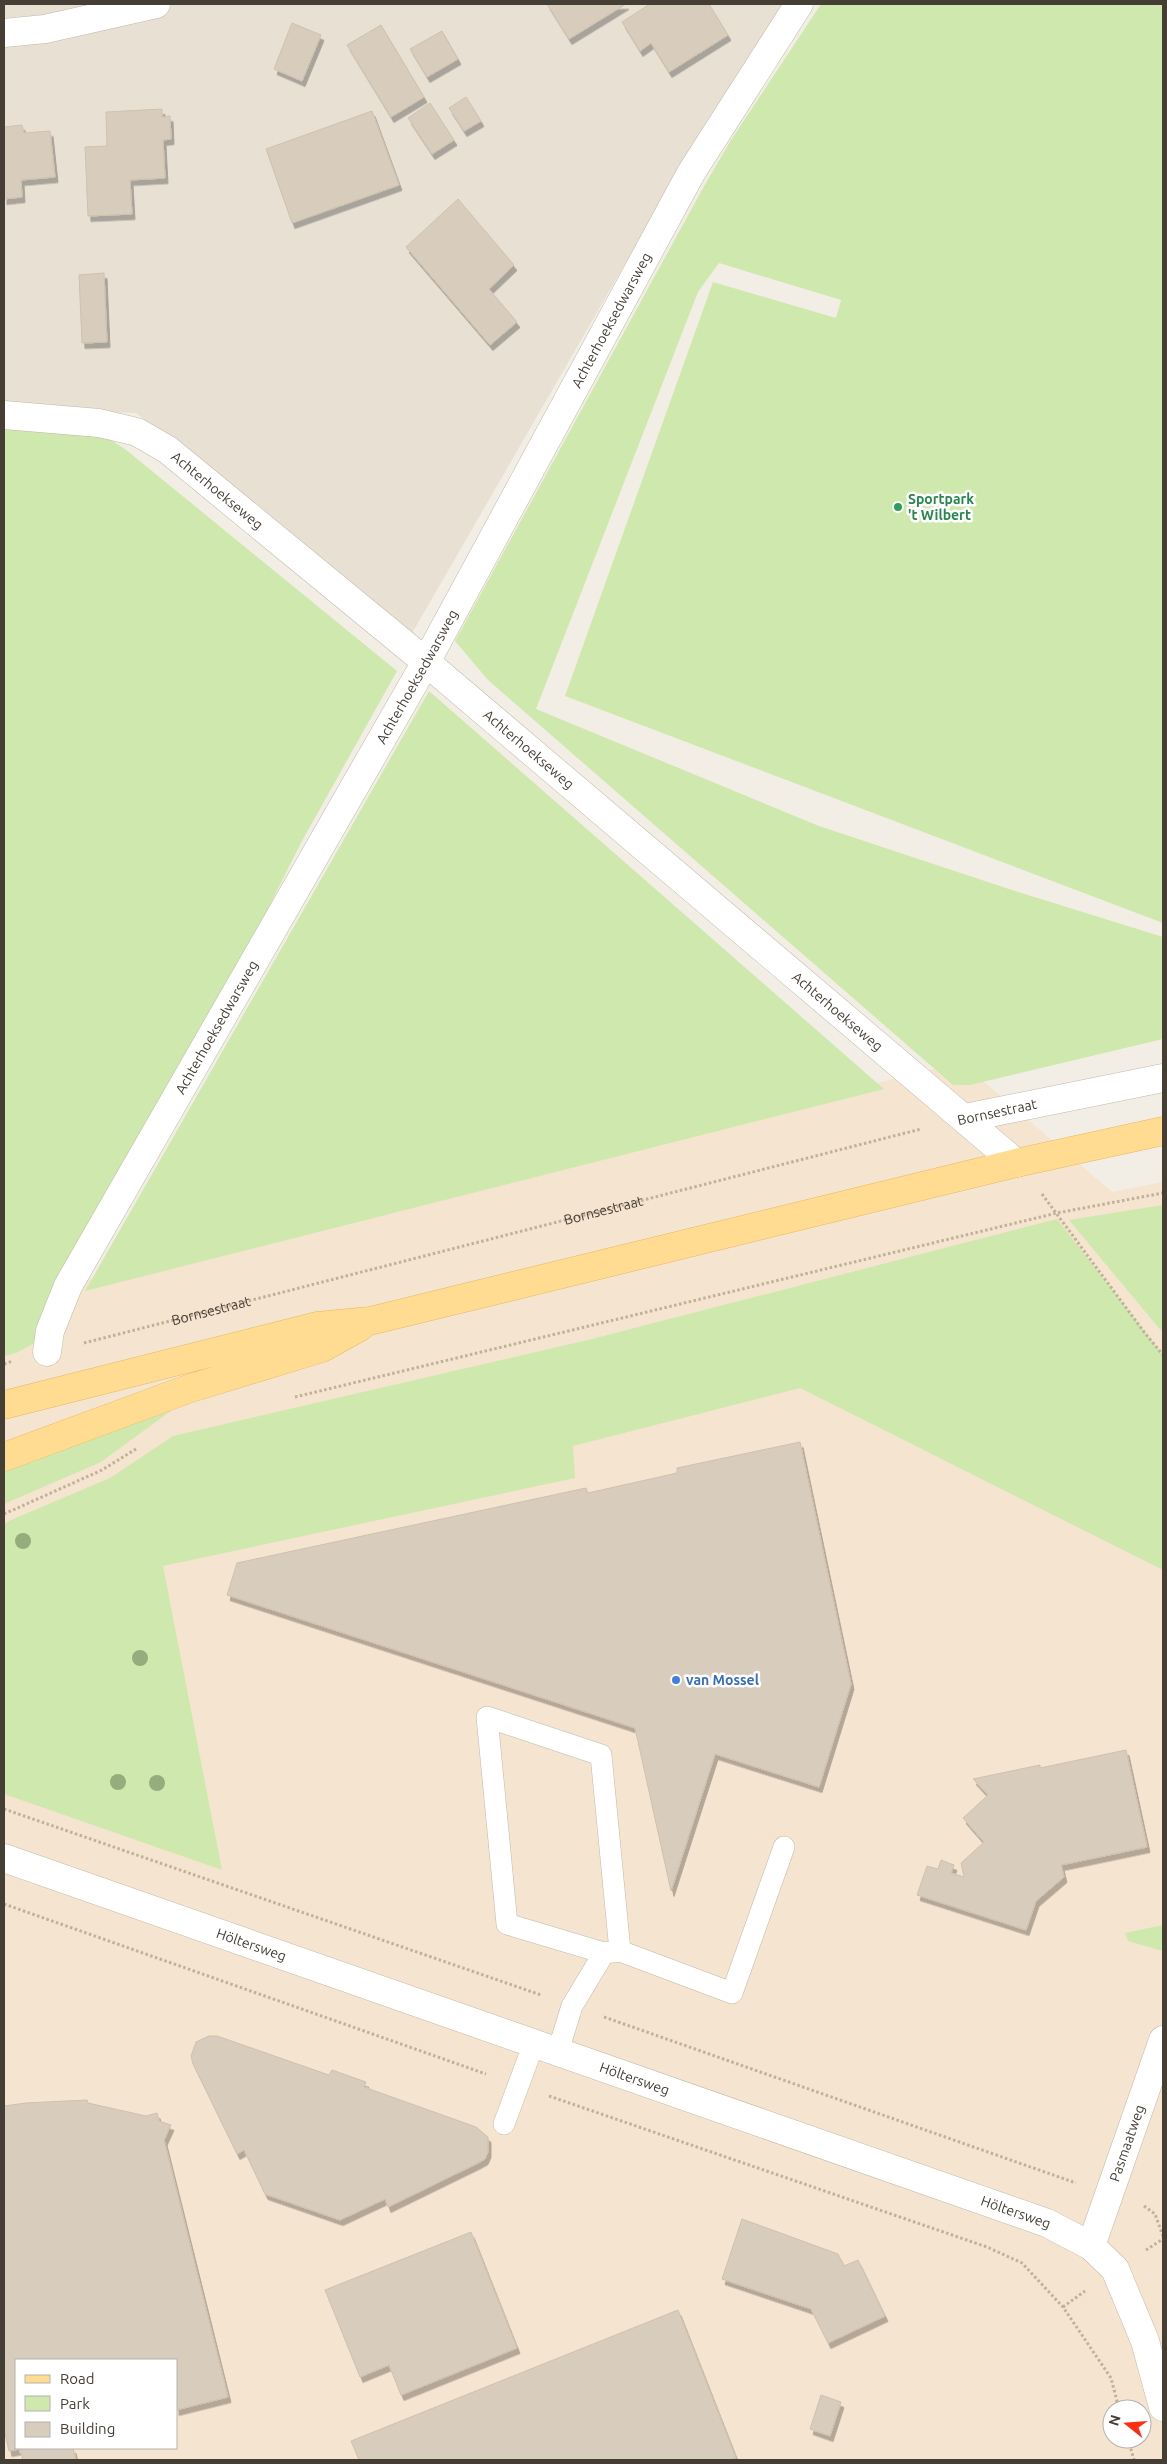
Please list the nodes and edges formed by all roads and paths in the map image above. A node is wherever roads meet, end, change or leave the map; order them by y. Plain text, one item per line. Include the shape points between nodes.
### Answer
1 (156, 4) edge
2 (799, 4) edge
3 (4, 33) edge
4 (4, 415) edge
5 (426, 662) junction
6 (1163, 1078) edge
7 (965, 1118) junction
8 (1163, 1131) edge
9 (1016, 1163) junction
10 (1163, 1193) edge
11 (1058, 1213) junction
12 (370, 1322) junction
13 (47, 1352) joint
14 (1163, 1356) edge
15 (290, 1398) dead end
16 (4, 1405) edge
17 (142, 1446) dead end
18 (4, 1457) edge
19 (4, 1514) edge
20 (784, 1847) dead end
21 (4, 1858) edge
22 (4, 1904) edge
23 (612, 1952) junction
24 (1163, 2040) edge
25 (546, 2047) junction
26 (517, 2085) junction
27 (504, 2124) dead end
28 (1090, 2246) junction
29 (1116, 2399) edge
30 (1163, 2407) edge

1 - 3 street via 45,29
2 - 5 street, Achterhoeksedwarsweg via 691,173
4 - 5 street, Achterhoekseweg via 99,423 136,432 168,450
5 - 7 street, Achterhoekseweg
5 - 13 street, Achterhoeksedwarsweg via 68,1286 50,1331
6 - 7 street, Bornsestraat
7 - 9 street, Achterhoekseweg
7 - 13 path, Bornsestraat
8 - 9 main road
9 - 12 main road
10 - 11 path
11 - 14 path
11 - 15 path
12 - 16 main road via 318,1326
12 - 18 main road via 322,1348 188,1388
17 - 19 path via 102,1470
20 - 23 lane via 732,1993
21 - 25 street, Höltersweg
22 - 26 path
23 - 23 lane via 602,1755 487,1716 507,1924
23 - 25 lane
24 - 28 street, Pasmaatweg
25 - 26 lane
25 - 28 street, Höltersweg via 1003,2206 1047,2223
26 - 27 lane
26 - 29 path via 987,2248 1022,2263 1063,2307 1111,2378
28 - 30 street, Höltersweg via 1115,2269 1145,2341

